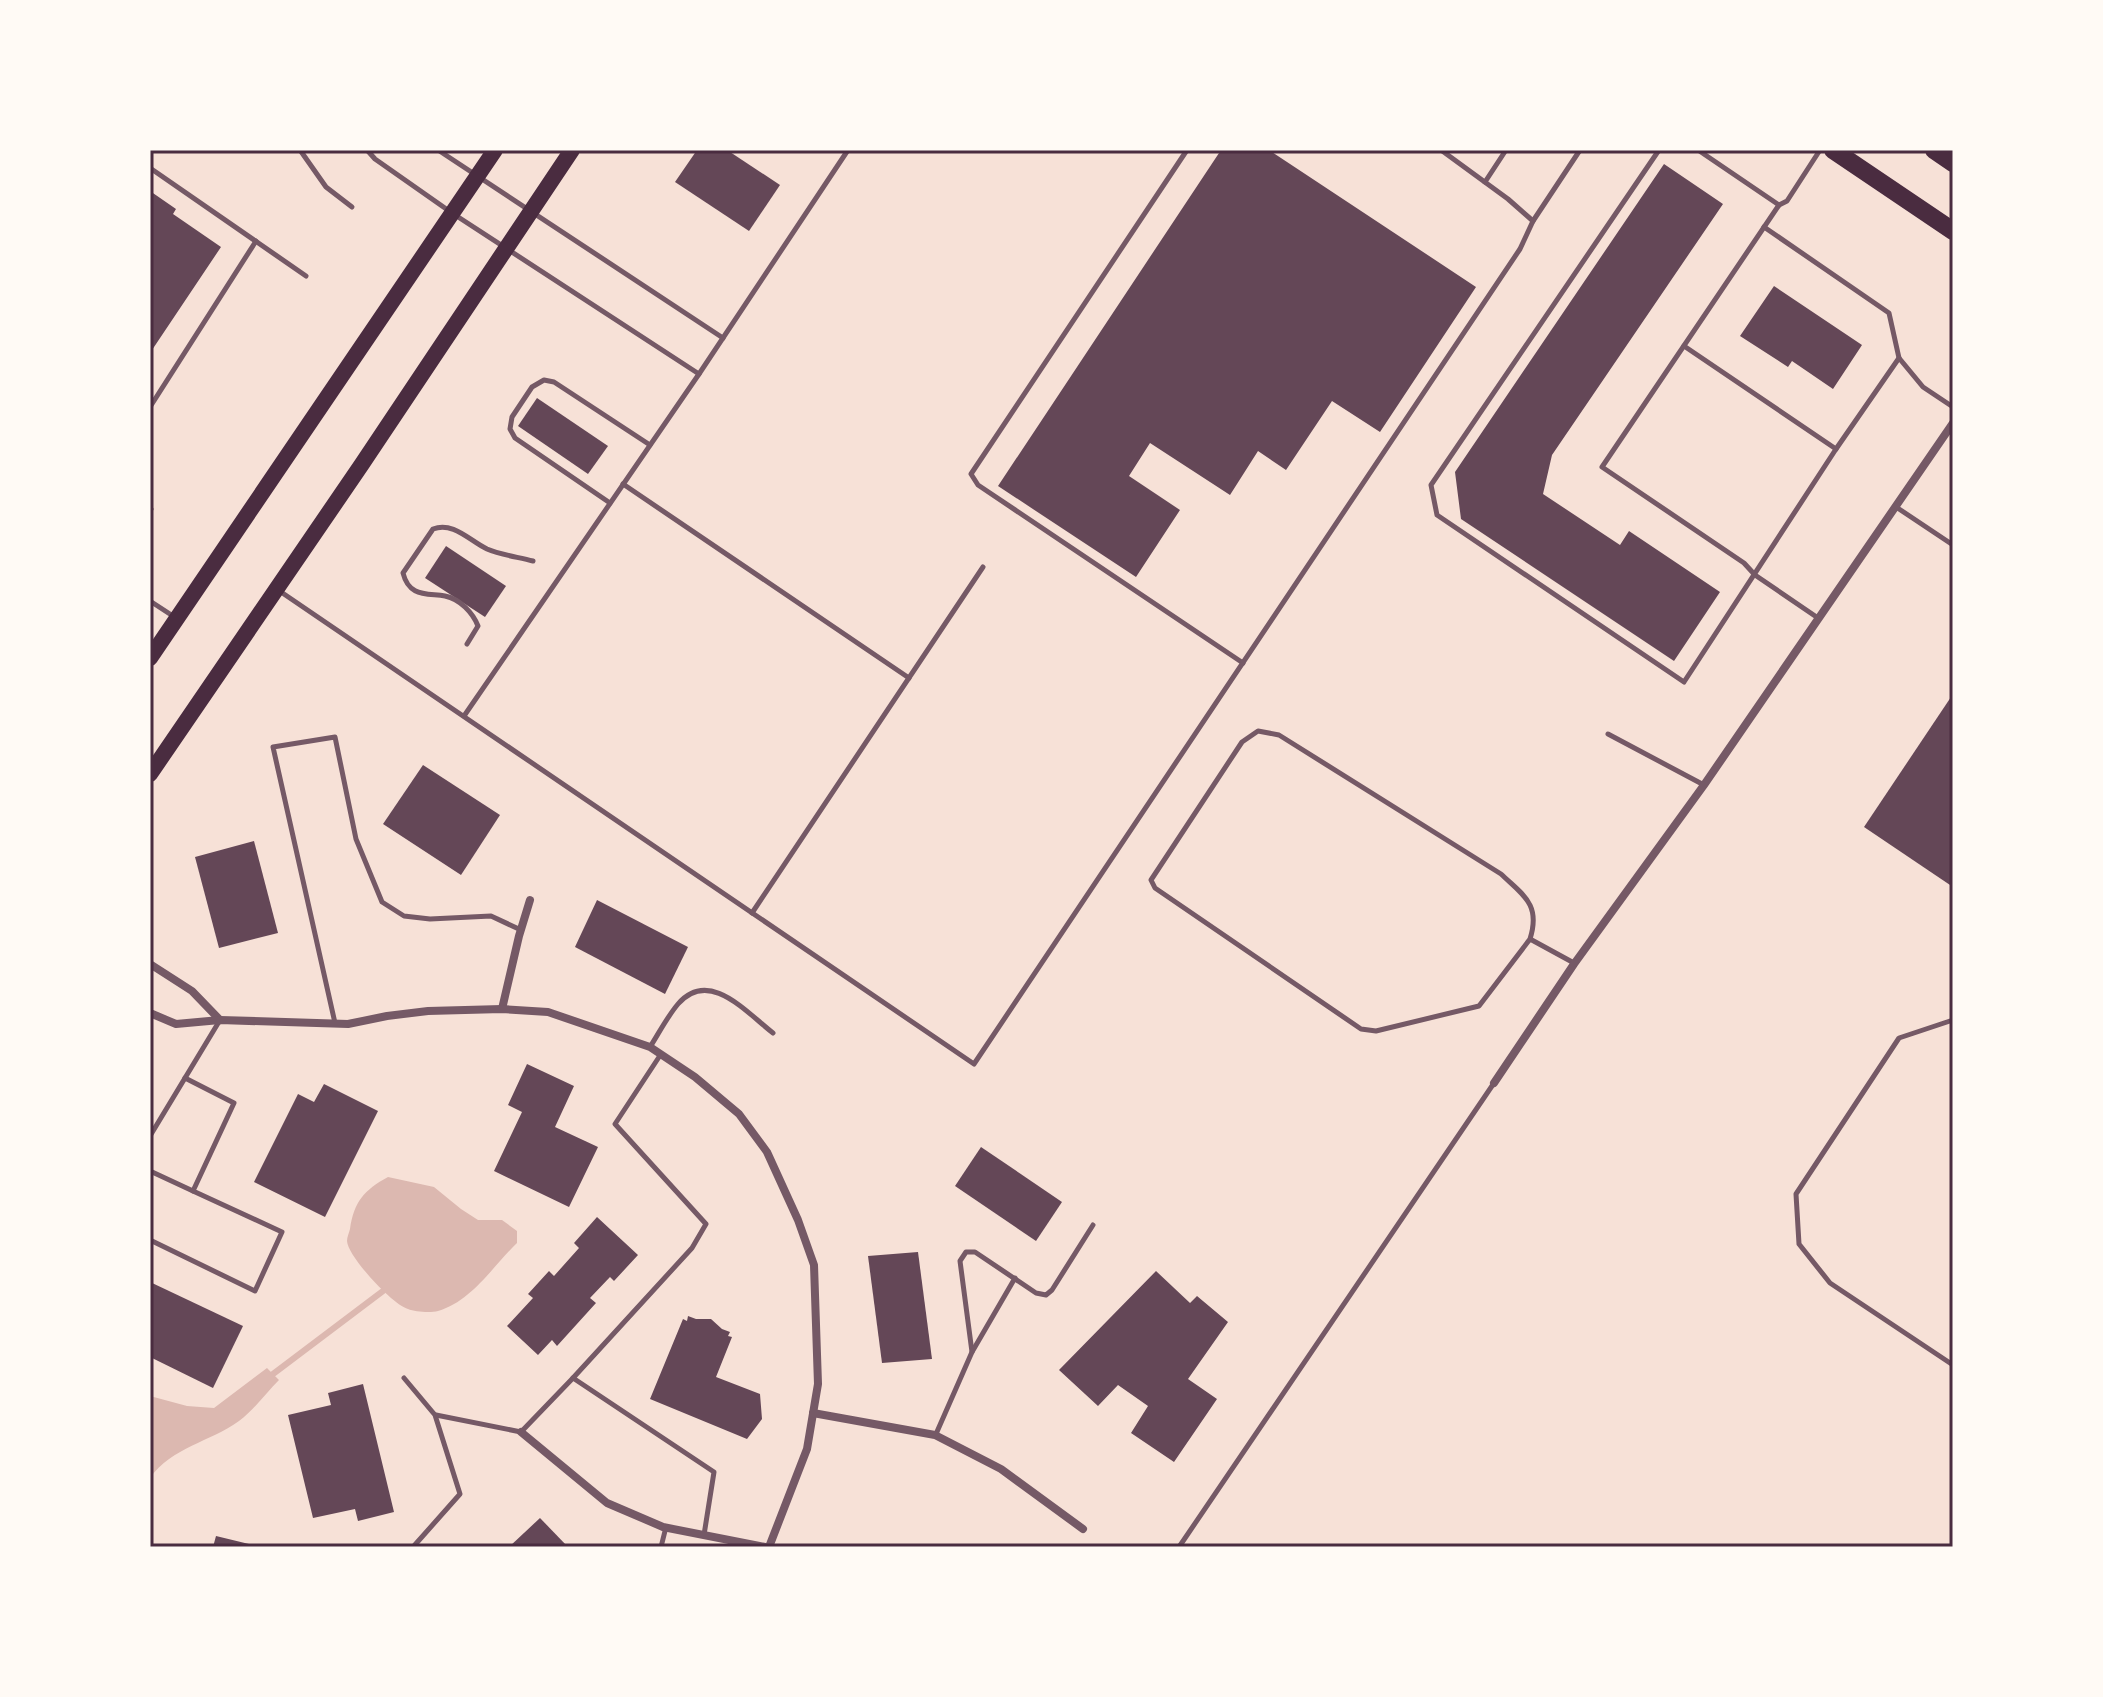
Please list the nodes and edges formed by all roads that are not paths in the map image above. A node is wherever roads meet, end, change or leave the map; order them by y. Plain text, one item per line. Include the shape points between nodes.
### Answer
1 (300, 150) edge
2 (367, 150) edge
3 (438, 150) edge
4 (495, 150) edge
5 (572, 150) edge
6 (848, 150) edge
7 (1187, 150) edge
8 (1441, 150) edge
9 (1506, 150) edge
10 (1580, 150) edge
11 (1659, 150) edge
12 (1698, 150) edge
13 (1820, 150) edge
14 (1833, 150) edge
15 (1934, 150) edge
16 (1953, 163) edge
17 (150, 168) edge
18 (477, 177) junction
19 (1485, 182) junction
20 (1779, 205) junction
21 (352, 207) dead end
22 (531, 212) junction
23 (452, 213) junction
24 (1533, 221) junction
25 (1764, 227) junction
26 (1953, 231) edge
27 (256, 241) junction
28 (507, 249) junction
29 (306, 276) dead end
30 (723, 338) junction
31 (1684, 346) junction
32 (1899, 358) junction
33 (699, 374) junction
34 (150, 407) edge
35 (1953, 407) edge
36 (1953, 423) edge
37 (650, 445) junction
38 (1836, 449) junction
39 (623, 484) junction
40 (610, 503) junction
41 (1895, 507) junction
42 (1953, 545) edge
43 (533, 561) dead end
44 (983, 567) dead end
45 (1755, 575) junction
46 (276, 588) junction
47 (150, 601) edge
48 (1818, 618) junction
49 (177, 619) junction
50 (467, 644) dead end
51 (150, 658) edge
52 (1243, 663) junction
53 (909, 678) junction
54 (464, 716) junction
55 (1608, 734) dead end
56 (150, 774) edge
57 (1704, 785) junction
58 (530, 900) dead end
59 (752, 913) junction
60 (521, 930) junction
61 (1530, 939) junction
62 (150, 964) edge
63 (1574, 964) junction
64 (502, 1009) junction
65 (150, 1013) edge
66 (220, 1020) junction
67 (1953, 1020) edge
68 (335, 1023) junction
69 (773, 1033) dead end
70 (650, 1047) junction
71 (661, 1054) junction
72 (185, 1078) junction
73 (1494, 1083) joint
74 (150, 1136) edge
75 (150, 1171) edge
76 (193, 1191) junction
77 (1093, 1225) dead end
78 (150, 1240) edge
79 (1015, 1278) junction
80 (972, 1352) junction
81 (1953, 1365) edge
82 (404, 1378) dead end
83 (573, 1378) junction
84 (813, 1413) junction
85 (435, 1415) junction
86 (521, 1432) junction
87 (935, 1435) junction
88 (666, 1527) junction
89 (1083, 1529) dead end
90 (704, 1535) junction
91 (413, 1547) edge
92 (661, 1547) edge
93 (767, 1547) edge
94 (1179, 1547) edge

1 - 21 lane via 326,187
2 - 23 lane
3 - 18 lane
4 - 18 main road
5 - 22 main road
6 - 30 lane
7 - 52 lane via 971,474 978,485
8 - 19 lane
9 - 19 lane
10 - 24 lane
11 - 45 lane via 1431,485 1437,515 1684,682
12 - 20 lane
13 - 20 lane via 1787,201
14 - 26 main road
15 - 16 main road
17 - 27 lane
18 - 22 lane
18 - 23 main road
19 - 24 lane
20 - 25 lane
22 - 28 main road
22 - 30 lane
23 - 28 lane
23 - 49 main road
24 - 52 lane via 1520,249
25 - 31 lane
25 - 32 lane via 1889,313
27 - 29 lane
27 - 34 lane
28 - 33 lane
28 - 46 main road
30 - 33 lane
31 - 38 lane
31 - 45 lane via 1602,467
32 - 35 lane via 1923,387
32 - 38 lane
33 - 37 lane
36 - 41 street
37 - 39 lane
37 - 40 lane via 554,382 544,380 532,387 512,417 515,438
38 - 45 lane
39 - 40 lane
39 - 53 lane
40 - 54 lane
41 - 42 lane
41 - 48 street
43 - 50 lane via 489,550 451,528 433,529 403,573 405,584 420,594 447,596 474,615 478,626
44 - 53 lane
45 - 48 lane
46 - 54 lane
46 - 56 main road
47 - 49 lane
48 - 57 street
49 - 51 main road
52 - 59 lane via 974,1064
53 - 59 lane
54 - 59 lane
55 - 57 lane
57 - 63 street
58 - 60 street
60 - 64 street
60 - 68 lane via 491,916 404,916 382,902 356,839 335,737 273,747
61 - 61 lane via 1535,926 1531,902 1501,874 1279,735 1258,731 1242,742 1151,880 1155,888 1361,1029 1376,1031 1479,1006
61 - 63 lane
62 - 66 street via 192,991
63 - 73 street
64 - 68 street via 428,1011
64 - 70 street via 548,1012
65 - 66 street via 176,1024
66 - 68 street
66 - 72 lane
67 - 81 lane via 1899,1038 1796,1194 1799,1244 1830,1283
69 - 70 lane via 718,992 704,989 678,1004
70 - 71 street
71 - 83 lane via 615,1124 706,1224 692,1248
71 - 84 street via 739,1114 767,1152 798,1220 814,1265 818,1384
72 - 74 lane
72 - 76 lane via 234,1103
73 - 94 lane
75 - 76 lane
76 - 78 lane via 282,1232 255,1291
77 - 79 lane via 1046,1295
79 - 80 lane
79 - 80 lane via 975,1252 966,1252 960,1261
80 - 87 lane
82 - 85 lane
83 - 86 lane
83 - 90 lane via 714,1472
84 - 87 street
84 - 93 street via 807,1449
85 - 86 lane
85 - 91 lane via 460,1494
86 - 88 street via 607,1503
87 - 89 street via 1001,1469
88 - 90 street
88 - 92 lane
90 - 93 street

